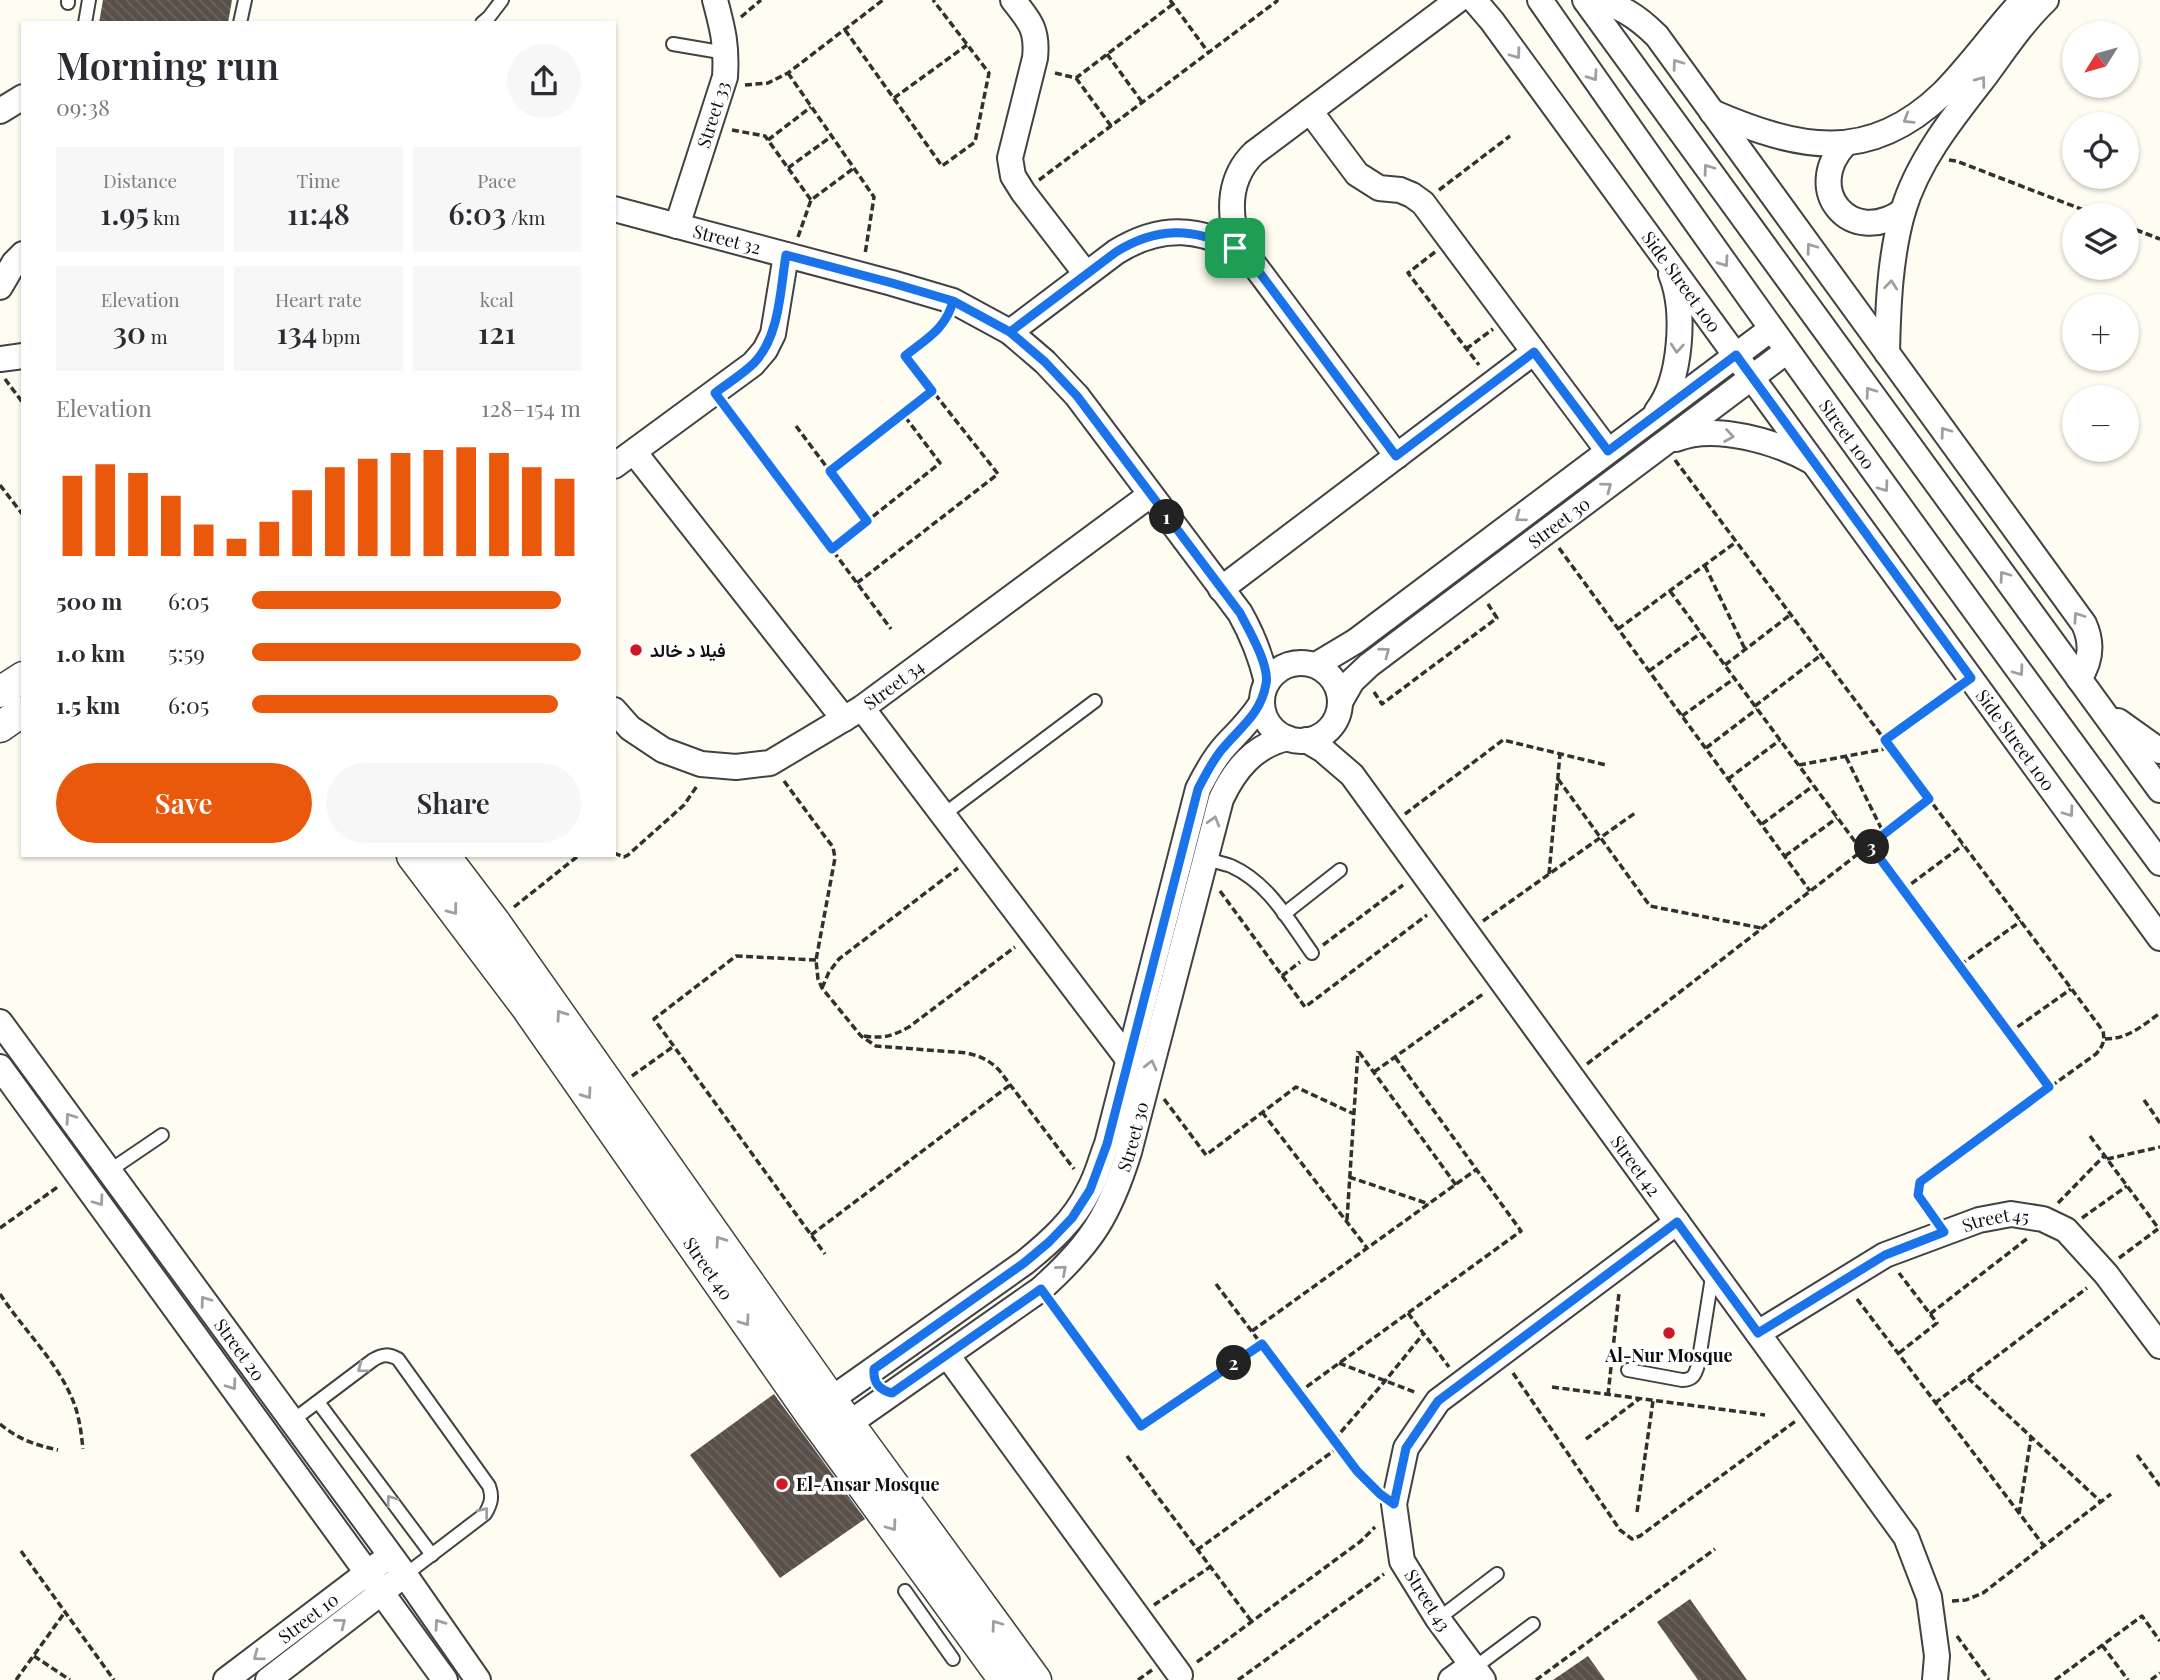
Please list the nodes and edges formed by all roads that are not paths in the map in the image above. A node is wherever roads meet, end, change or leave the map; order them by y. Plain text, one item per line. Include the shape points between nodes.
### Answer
1 (89, 0) edge
2 (245, 0) edge
3 (502, 0) edge
4 (715, 0) edge
5 (1013, 0) edge
6 (1458, 0) edge
7 (1474, 0) edge
8 (1540, 0) edge
9 (1585, 0) edge
10 (1590, 0) edge
11 (2023, 0) edge
12 (2046, 0) edge
13 (85, 21) edge
14 (240, 21) edge
15 (484, 21) edge
16 (2012, 25) junction
17 (673, 44) dead end
18 (726, 65) junction
19 (21, 98) edge
20 (0, 111) edge
21 (1310, 111) junction
22 (1712, 112) junction
23 (1845, 144) junction
24 (616, 210) edge
25 (1903, 211) junction
26 (677, 226) junction
27 (789, 255) junction
28 (1248, 257) junction
29 (1665, 258) junction
30 (20, 264) edge
31 (1086, 274) junction
32 (0, 287) edge
33 (1771, 329) junction
34 (1010, 332) junction
35 (1787, 351) junction
36 (1534, 352) junction
37 (1887, 353) junction
38 (1736, 355) junction
39 (21, 356) edge
40 (0, 359) edge
41 (1752, 377) junction
42 (1653, 417) junction
43 (1663, 445) junction
44 (1608, 451) junction
45 (1396, 456) junction
46 (624, 459) edge
47 (1816, 464) junction
48 (1150, 495) junction
49 (1221, 589) junction
50 (1240, 613) junction
51 (1310, 664) junction
52 (21, 678) edge
53 (2079, 679) junction
54 (0, 692) edge
55 (1264, 692) junction
56 (1094, 701) dead end
57 (2099, 707) junction
58 (616, 711) edge
59 (1337, 711) junction
60 (21, 712) edge
61 (853, 714) junction
62 (0, 727) edge
63 (1296, 739) junction
64 (2160, 751) edge
65 (1352, 775) junction
66 (2160, 790) edge
67 (943, 815) junction
68 (413, 857) edge
69 (446, 857) edge
70 (1204, 858) junction
71 (2160, 863) edge
72 (1340, 870) dead end
73 (1284, 914) junction
74 (2160, 938) edge
75 (1312, 953) road end
76 (0, 1022) edge
77 (1128, 1059) junction
78 (0, 1067) edge
79 (162, 1136) dead end
80 (109, 1171) junction
81 (1677, 1222) junction
82 (1713, 1271) junction
83 (1758, 1333) junction
84 (2160, 1346) edge
85 (947, 1355) junction
86 (874, 1369) junction
87 (1628, 1370) dead end
88 (892, 1393) junction
89 (318, 1402) junction
90 (821, 1407) junction
91 (292, 1421) junction
92 (838, 1431) junction
93 (432, 1555) junction
94 (398, 1565) junction
95 (1497, 1574) dead end
96 (374, 1583) junction
97 (905, 1591) dead end
98 (938, 1614) junction
99 (1438, 1619) junction
100 (1533, 1624) dead end
101 (953, 1659) dead end
102 (1476, 1671) edge
103 (1180, 1675) road end
104 (226, 1680) edge
105 (268, 1680) edge
106 (445, 1680) edge
107 (478, 1680) edge
108 (1004, 1680) edge
109 (1036, 1680) edge
110 (1451, 1680) edge
111 (1935, 1680) edge

1 - 13 lane
2 - 14 lane
3 - 15 lane
4 - 18 street, Street 33 via 725,34
5 - 31 street via 1033,27 1037,42 1010,158 1013,176
6 - 21 street
7 -> 29 street, Side Street 100
8 -> 33 street, Street 100
53 -> 9 street
22 -> 10 street via 1645,24 1614,6
11 - 16 street
12 - 16 street
16 -> 23 street via 1924,110 1888,131
25 -> 16 street via 1923,166
17 - 18 lane
18 - 26 street, Street 33
19 - 20 street
21 - 28 street via 1254,153 1237,176 1233,227
21 - 36 street via 1357,174 1379,188 1400,190 1423,203
22 - 23 street via 1793,140
37 -> 22 street
23 - 25 street via 1832,161 1828,182 1838,209 1849,218 1878,224
24 - 26 street, Street 32
37 -> 25 street via 1891,285
26 - 27 street, Street 32
27 - 34 street, Street 32 via 953,301
27 - 46 street via 773,334 754,364
28 - 31 street via 1205,236 1155,234 1135,240
28 - 45 street
29 - 38 street, Side Street 100
29 -> 42 street via 1678,302 1679,326 1672,380
30 - 32 street
31 - 34 street
33 - 35 street, Street 100
33 - 38 street, Street 30
34 - 48 street, Street 32 via 1077,396
35 - 41 street, Street 30
35 -> 71 street, Street 100
36 - 44 street
36 - 45 street
53 -> 37 street via 2090,646 2084,624
38 - 41 street, Side Street 100
38 - 42 street, Street 30
39 - 40 street
41 - 43 street, Street 30
41 - 47 street, Side Street 100
42 - 44 street, Street 30
43 -> 47 street via 1701,433 1722,434 1777,446
59 -> 43 street, Street 30 via 1359,673
44 -> 51 street, Street 30 via 1356,640
45 - 49 street
46 - 61 street
47 -> 74 street, Side Street 100
48 - 49 street, Street 32
48 - 61 street, Street 34
49 - 50 street, Street 32
50 - 51 street, Street 32 via 1284,651
50 - 55 street, Street 32 via 1262,658
51 - 55 street via 1286,666 1272,676
51 - 59 street via 1332,678
52 - 54 street
53 - 57 street
55 - 63 street via 1269,724
55 - 77 street, Street 30 via 1250,720 1225,746 1198,789
56 - 67 lane
57 - 64 street
57 - 66 street
58 - 61 street, Street 34 via 630,728 663,750 701,764 736,767 770,763
59 - 63 street via 1323,734
59 - 65 street, Street 42 via 1344,757
60 - 62 street
61 - 67 street
63 - 65 street, Street 42 via 1323,750
70 -> 63 street, Street 30 via 1230,779 1267,744
65 - 81 street, Street 42
67 - 77 street
68 -> 90 street, Street 40
90 -> 69 street, Street 40 via 613,1090
70 - 73 lane via 1255,880
85 -> 70 street, Street 30 via 1041,1289 1072,1261 1098,1228 1117,1192
72 - 73 lane
73 - 75 lane
80 -> 76 street, Street 20
77 - 86 street, Street 30 via 1107,1144 1090,1190 1072,1218 1024,1263
78 -> 96 street, Street 20
79 - 80 lane
91 -> 80 street, Street 20
81 - 82 street, Street 42
81 - 99 street, Street 43 via 1438,1401 1406,1448 1394,1504 1402,1561
82 - 83 street, Street 42
82 - 87 lane via 1693,1377 1682,1380
83 - 84 street, Street 45 via 1885,1255 1979,1220 2011,1214 2043,1219 2066,1230
83 - 111 street, Street 42 via 1906,1537 1929,1597 1937,1656
85 - 88 street, Street 30
85 - 103 street
86 - 88 street via 877,1385
86 - 90 street, Street 30
88 - 92 street, Street 30
89 - 91 lane
93 -> 89 lane
93 -> 89 lane via 485,1514 492,1495 398,1359 381,1355
90 - 92 street, Street 40
91 - 94 street, Street 20
92 -> 98 street, Street 40
109 -> 92 street, Street 40
93 - 94 lane
94 - 96 street, Street 10
107 -> 94 street, Street 20
95 - 99 lane
96 -> 104 street, Street 10
105 -> 96 street, Street 10
96 - 106 street, Street 20
97 - 98 lane
98 - 101 lane
98 - 108 street, Street 40
99 - 102 street, Street 43
100 - 102 lane
102 - 110 street

